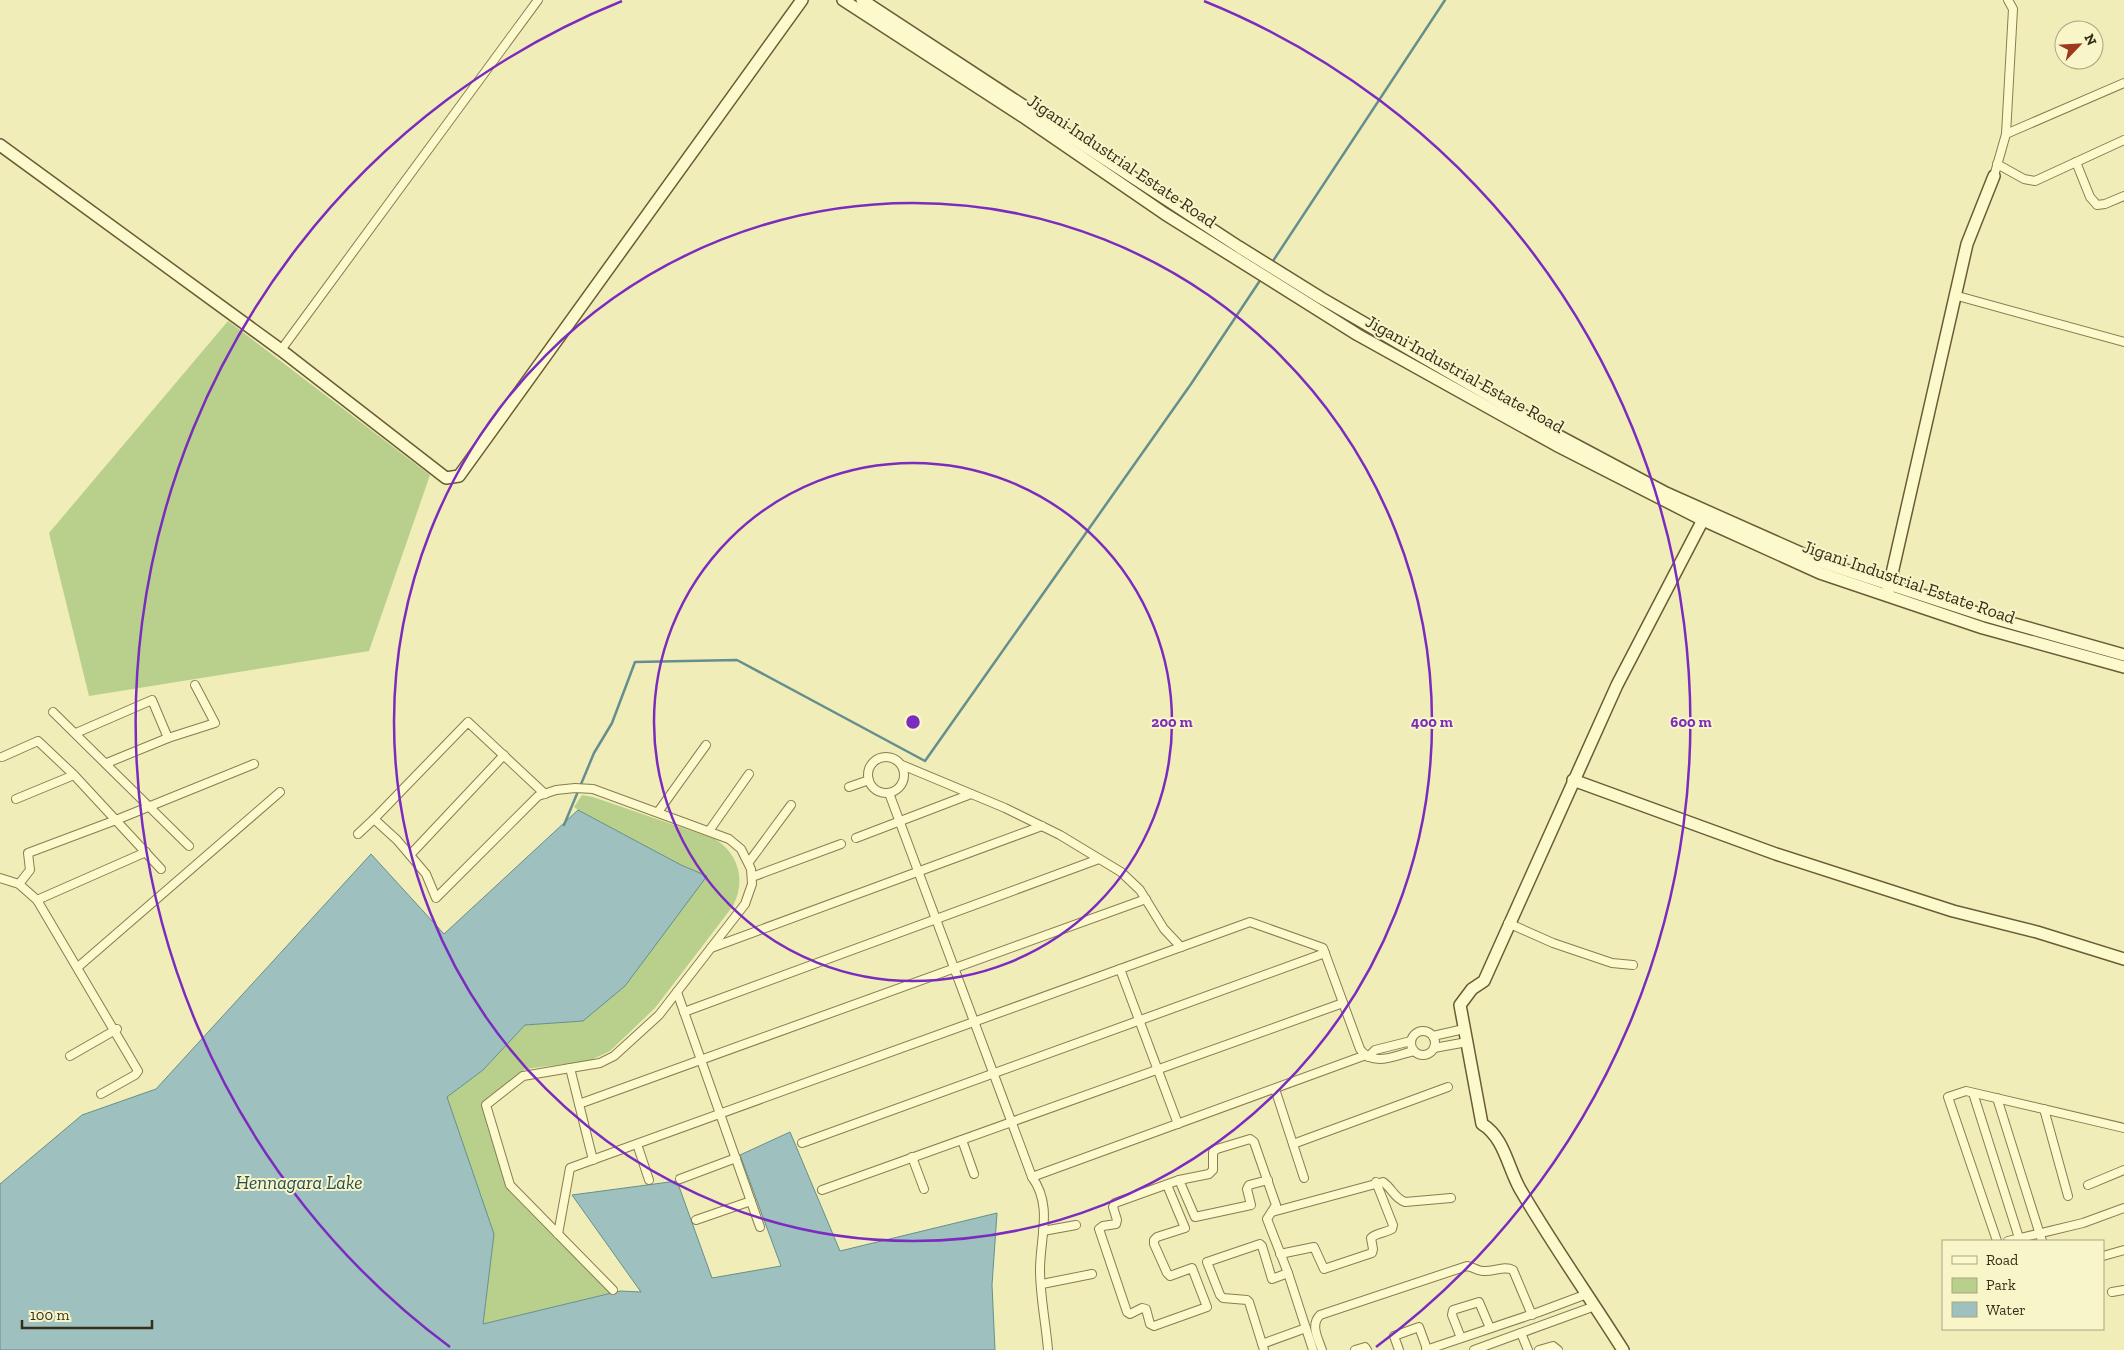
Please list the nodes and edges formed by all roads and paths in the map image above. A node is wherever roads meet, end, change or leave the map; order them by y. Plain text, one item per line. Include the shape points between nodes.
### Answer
1 (538, 0) edge
2 (802, 0) edge
3 (844, 0) edge
4 (862, 0) edge
5 (2008, 0) edge
6 (2124, 82) edge
7 (2006, 134) junction
8 (2124, 140) edge
9 (0, 144) edge
10 (2076, 162) junction
11 (1997, 164) junction
12 (1994, 176) joint
13 (2124, 196) edge
14 (1267, 270) junction
15 (1954, 295) junction
16 (2124, 342) edge
17 (282, 350) junction
18 (1705, 515) junction
19 (1889, 584) junction
20 (1887, 596) junction
21 (2124, 655) edge
22 (2124, 668) edge
23 (195, 685) dead end
24 (53, 712) dead end
25 (76, 733) junction
26 (168, 738) junction
27 (706, 745) dead end
28 (504, 756) junction
29 (2, 757) dead end
30 (107, 764) junction
31 (254, 764) dead end
32 (902, 765) junction
33 (749, 774) dead end
34 (74, 776) junction
35 (869, 780) junction
36 (1573, 780) junction
37 (850, 787) dead end
38 (280, 792) dead end
39 (889, 793) junction
40 (545, 794) junction
41 (971, 794) junction
42 (16, 799) dead end
43 (791, 805) dead end
44 (149, 806) junction
45 (658, 812) junction
46 (374, 818) junction
47 (116, 820) junction
48 (900, 821) junction
49 (1042, 826) junction
50 (709, 831) junction
51 (358, 834) dead end
52 (856, 838) dead end
53 (842, 844) dead end
54 (189, 846) dead end
55 (146, 852) junction
56 (410, 855) junction
57 (1100, 859) junction
58 (749, 862) junction
59 (161, 869) dead end
60 (919, 872) junction
61 (752, 876) junction
62 (0, 878) edge
63 (19, 884) junction
64 (1146, 899) junction
65 (37, 900) junction
66 (936, 919) junction
67 (1508, 923) junction
68 (1181, 947) junction
69 (711, 948) junction
70 (1325, 953) junction
71 (2124, 958) edge
72 (1632, 965) dead end
73 (78, 967) junction
74 (1120, 969) junction
75 (677, 992) junction
76 (1343, 1003) junction
77 (684, 1012) junction
78 (1140, 1020) junction
79 (974, 1022) junction
80 (1464, 1029) junction
81 (116, 1030) junction
82 (1432, 1036) junction
83 (1412, 1041) junction
84 (1467, 1042) junction
85 (1434, 1048) junction
86 (1414, 1051) junction
87 (70, 1056) dead end
88 (1367, 1056) junction
89 (701, 1060) junction
90 (570, 1068) junction
91 (1158, 1069) junction
92 (994, 1074) junction
93 (1448, 1087) dead end
94 (1275, 1089) junction
95 (1969, 1092) junction
96 (100, 1094) dead end
97 (1997, 1098) junction
98 (579, 1104) junction
99 (2044, 1109) junction
100 (720, 1114) junction
101 (1012, 1122) junction
102 (1178, 1124) junction
103 (2124, 1128) edge
104 (962, 1140) junction
105 (802, 1143) dead end
106 (637, 1144) junction
107 (1293, 1144) junction
108 (736, 1158) junction
109 (912, 1158) junction
110 (593, 1160) junction
111 (2124, 1170) edge
112 (974, 1174) dead end
113 (1032, 1177) junction
114 (1304, 1178) dead end
115 (649, 1180) dead end
116 (680, 1180) dead end
117 (1180, 1180) junction
118 (1268, 1180) junction
119 (1376, 1182) junction
120 (1167, 1185) junction
121 (2088, 1185) dead end
122 (924, 1189) dead end
123 (822, 1190) dead end
124 (2068, 1196) dead end
125 (1451, 1198) dead end
126 (751, 1201) junction
127 (2124, 1208) edge
128 (1272, 1212) junction
129 (696, 1220) dead end
130 (1076, 1225) dead end
131 (760, 1228) dead end
132 (1043, 1231) junction
133 (2040, 1233) junction
134 (558, 1234) dead end
135 (1998, 1240) edge
136 (2020, 1240) edge
137 (2042, 1240) edge
138 (2124, 1250) edge
139 (1280, 1254) junction
140 (2104, 1256) edge
141 (1207, 1262) junction
142 (1192, 1268) junction
143 (1288, 1273) junction
144 (1092, 1274) dead end
145 (1042, 1284) junction
146 (613, 1290) dead end
147 (2124, 1290) edge
148 (2112, 1292) dead end
149 (1587, 1294) junction
150 (1595, 1306) junction
151 (1536, 1314) junction
152 (1544, 1324) junction
153 (1306, 1328) junction
154 (1490, 1328) junction
155 (1521, 1333) junction
156 (1462, 1338) junction
157 (1449, 1342) junction
158 (1263, 1347) edge
159 (1048, 1350) edge
160 (1313, 1350) edge
161 (1322, 1350) edge
162 (1355, 1350) edge
163 (1367, 1350) edge
164 (1399, 1350) edge
165 (1426, 1350) edge
166 (1453, 1350) edge
167 (1474, 1350) edge
168 (1528, 1350) edge
169 (1539, 1350) edge
170 (1558, 1350) edge
171 (1623, 1350) edge

1 - 17 street
2 - 17 street via 459,476 446,478
3 - 14 street, Jigani Industrial Estate Road via 1165,214
4 - 14 street, Jigani Industrial Estate Road
5 - 7 street via 2013,9
6 - 7 street
7 - 11 street
8 - 10 street
9 - 17 street
10 - 11 street via 2035,181 2024,179
10 - 13 street via 2090,198 2097,205
11 - 12 street
12 - 15 street via 1967,244
14 - 18 street, Jigani Industrial Estate Road
15 - 16 street
15 - 19 street
18 - 19 street, Jigani Industrial Estate Road via 1821,562
18 - 20 street, Jigani Industrial Estate Road via 1820,572
18 - 36 street via 1616,685
19 - 20 street
19 - 21 street, Jigani Industrial Estate Road
20 - 22 street, Jigani Industrial Estate Road via 1983,628
23 - 26 street via 214,723
24 - 25 street
25 - 26 street via 152,700
25 - 30 street
26 - 30 street
27 - 45 street
28 - 40 street
28 - 46 street via 468,722
28 - 56 street
29 - 34 street via 38,741
30 - 44 street
31 - 44 street
32 - 35 street via 891,757 877,759 868,771
32 - 39 street via 903,783
32 - 41 street
33 - 50 street
34 - 42 street
34 - 47 street
35 - 37 street
35 - 39 street via 879,792
36 - 67 street
36 - 71 street via 1776,854 1953,911
38 - 73 street
39 - 48 street
40 - 45 street via 566,788 594,789
40 - 56 street via 538,796 436,898 426,874
41 - 48 street
41 - 49 street
43 - 58 street
44 - 47 street
44 - 54 street
45 - 50 street
46 - 51 street
46 - 56 street
47 - 55 street
47 - 63 street via 28,853 30,870
48 - 52 street
48 - 60 street
49 - 57 street
49 - 60 street
50 - 58 street via 735,843
53 - 61 street
55 - 59 street
55 - 65 street
57 - 64 street via 1128,877
57 - 66 street
58 - 61 street
60 - 66 street
60 - 69 street
61 - 69 street via 751,891 745,904
62 - 63 street
63 - 65 street
64 - 68 street via 1164,929
64 - 89 street
65 - 73 street
66 - 77 street
66 - 79 street
67 - 72 street via 1554,943 1612,962
67 - 80 street via 1484,981 1472,989 1460,1005
68 - 70 street via 1250,922 1323,948
68 - 74 street
69 - 75 street
70 - 76 street
70 - 78 street
73 - 81 street
74 - 78 street
74 - 79 street
75 - 77 street
75 - 90 street via 659,1015 614,1056 600,1063
76 - 88 street via 1360,1048
76 - 91 street
77 - 89 street
78 - 91 street
78 - 92 street
79 - 92 street
79 - 100 street
80 - 82 street
80 - 84 street
81 - 87 street
81 - 96 street via 138,1071
82 - 83 street via 1419,1032
82 - 85 street
83 - 86 street
83 - 88 street via 1376,1050
84 - 85 street
84 - 149 street via 1482,1124 1497,1139 1520,1188
85 - 86 street via 1424,1055
86 - 88 street via 1378,1060
88 - 94 street
89 - 98 street
89 - 100 street
90 - 98 street
90 - 146 street via 524,1076 486,1105 510,1185
91 - 101 street
91 - 102 street
92 - 101 street
92 - 105 street
93 - 107 street
94 - 102 street
94 - 107 street
95 - 97 street
95 - 135 street via 1948,1097
95 - 136 street
97 - 99 street
97 - 133 street
98 - 110 street
99 - 103 street
99 - 124 street
100 - 106 street
100 - 108 street
101 - 104 street
101 - 113 street
102 - 113 street
104 - 109 street
104 - 112 street
106 - 110 street
106 - 115 street
107 - 114 street
108 - 116 street
108 - 126 street
109 - 122 street
109 - 123 street
110 - 134 street via 570,1168
111 - 121 street
113 - 132 street via 1044,1203
117 - 118 street via 1208,1174 1213,1170 1217,1149 1250,1139
117 - 118 street via 1195,1217 1251,1205 1249,1185
117 - 120 street
118 - 128 street via 1276,1205
119 - 125 street via 1383,1182 1399,1200 1405,1202
119 - 128 street
119 - 139 street via 1393,1226 1371,1238 1372,1253 1324,1269 1314,1247
120 - 142 street via 1185,1228 1157,1237 1154,1244 1170,1276
120 - 142 street via 1115,1203 1116,1224 1099,1229 1126,1312 1130,1314 1146,1309 1150,1324 1154,1326 1207,1307
126 - 129 street
126 - 131 street
127 - 133 street via 2083,1223
128 - 139 street via 1267,1218
130 - 132 street
132 - 145 street
133 - 136 street
133 - 137 street
138 - 140 street
139 - 143 street
141 - 142 street
141 - 143 street via 1260,1244 1272,1279
141 - 158 street via 1223,1298 1249,1302
143 - 153 street
144 - 145 street
145 - 159 street
147 - 148 street
149 - 150 street
149 - 151 street
150 - 152 street
150 - 171 street
151 - 152 street
151 - 154 street
151 - 161 street via 1513,1270 1482,1272 1467,1266 1320,1315 1314,1326
152 - 155 street
153 - 158 street
153 - 160 street
154 - 156 street
154 - 156 street via 1479,1302 1453,1310
155 - 167 street
155 - 168 street
156 - 157 street
157 - 165 street
157 - 166 street
162 - 163 street via 1365,1347
164 - 165 street via 1394,1336 1417,1327
169 - 170 street via 1552,1346

